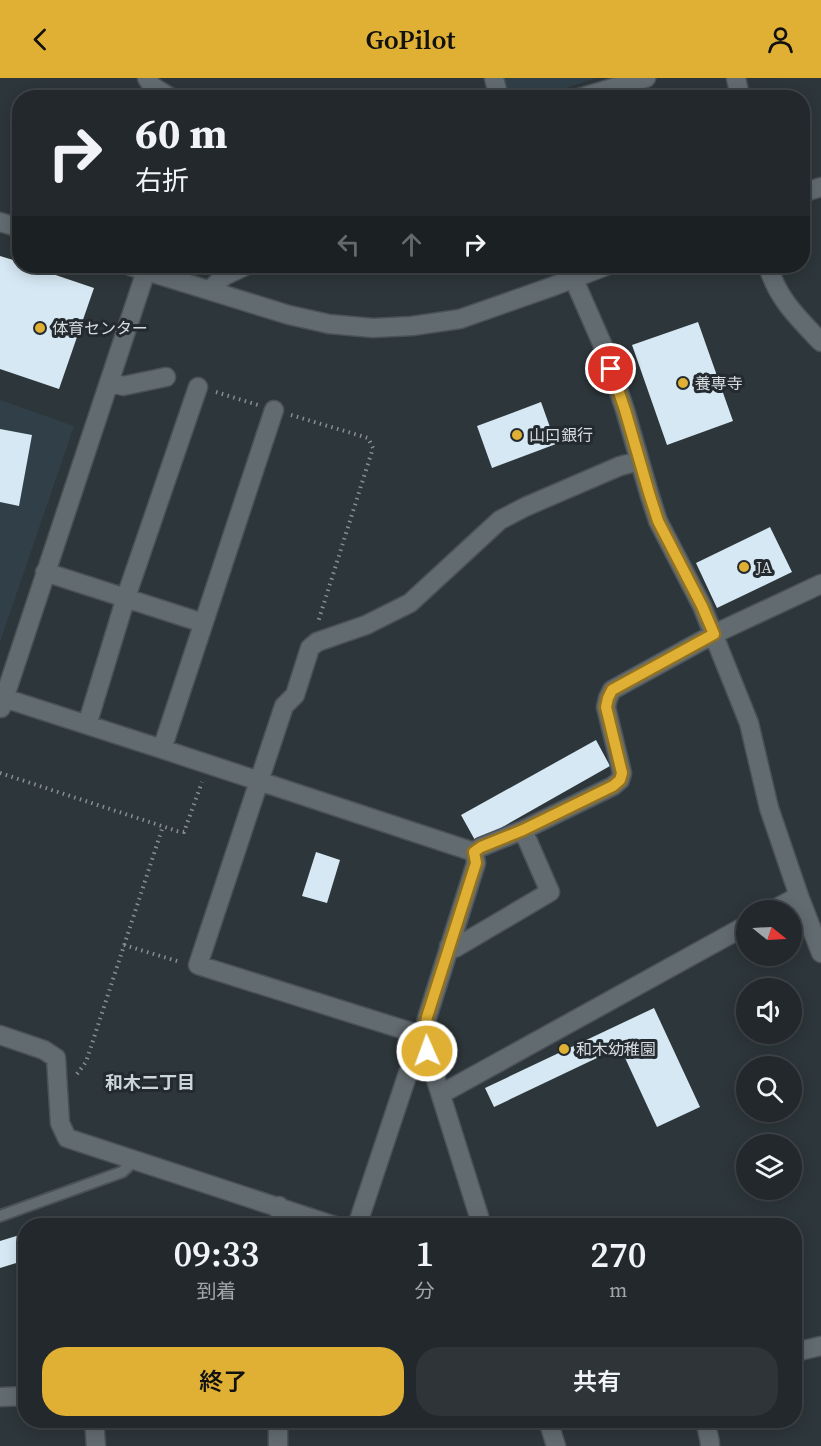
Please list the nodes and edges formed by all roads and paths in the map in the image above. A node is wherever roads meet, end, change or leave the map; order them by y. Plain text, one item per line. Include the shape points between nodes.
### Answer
1 (147, 78) edge
2 (646, 78) edge
3 (158, 90) edge
4 (606, 90) edge
5 (137, 273) edge
6 (154, 273) edge
7 (230, 273) edge
8 (568, 273) edge
9 (570, 273) edge
10 (770, 273) edge
11 (210, 290) junction
12 (821, 342) edge
13 (166, 377) dead end
14 (109, 382) junction
15 (198, 387) joint
16 (274, 410) junction
17 (639, 461) junction
18 (45, 572) junction
19 (821, 584) edge
20 (126, 597) junction
21 (203, 623) junction
22 (714, 634) junction
23 (317, 642) junction
24 (2, 704) edge
25 (87, 725) junction
26 (162, 749) junction
27 (208, 764) junction
28 (0, 773) edge
29 (259, 781) junction
30 (163, 826) junction
31 (523, 830) junction
32 (474, 852) junction
33 (799, 896) junction
34 (792, 900) edge
35 (736, 931) edge
36 (124, 945) junction
37 (449, 946) junction
38 (821, 953) edge
39 (198, 965) junction
40 (0, 1035) edge
41 (425, 1044) junction
42 (58, 1087) junction
43 (441, 1094) junction
44 (135, 1160) junction
45 (279, 1206) junction
46 (0, 1216) edge
47 (280, 1218) edge
48 (313, 1218) edge
49 (360, 1218) edge
50 (480, 1218) edge
51 (821, 1346) edge
52 (802, 1350) edge
53 (18, 1396) edge
54 (0, 1397) edge
55 (95, 1428) edge
56 (278, 1428) edge
57 (550, 1428) edge
58 (706, 1428) edge
59 (96, 1446) edge
60 (278, 1446) edge
61 (556, 1446) edge
62 (710, 1446) edge

1 - 3 street
2 - 4 street
5 - 14 street
6 - 11 street
7 - 11 street
8 - 11 street via 460,319 373,328 289,315
9 - 17 street via 604,348
10 - 12 street via 788,307
13 - 14 street via 123,386
14 - 18 street
15 - 16 path
15 - 20 street
16 - 21 street
16 - 23 path via 368,438 373,448 314,636
17 - 22 street via 658,521
17 - 23 street via 501,520 410,603 366,625
18 - 20 street
18 - 24 street
19 - 22 street
20 - 21 street
20 - 25 street
21 - 26 street
22 - 31 street via 612,690 606,707 622,773 620,780
22 - 33 street via 749,723 769,808
23 - 29 street via 310,648 295,695 284,706
24 - 25 street
25 - 26 street
26 - 27 street
27 - 29 street
27 - 30 path via 184,832
28 - 30 path
29 - 32 street
29 - 39 street
30 - 36 path
31 - 32 street
31 - 37 street via 550,892 455,948
32 - 37 street via 476,863
33 - 34 street
33 - 38 street
35 - 43 street
36 - 39 path
36 - 42 path via 86,1062 71,1083
37 - 41 street via 427,1017
39 - 41 street
40 - 42 street via 56,1058
41 - 43 street
41 - 49 street via 408,1073
42 - 44 street via 60,1123 67,1138
43 - 50 street
44 - 45 street
44 - 46 lane via 122,1172
45 - 47 street
45 - 48 street
51 - 52 street
53 - 54 street
55 - 59 street
56 - 60 street
57 - 61 street
58 - 62 street

